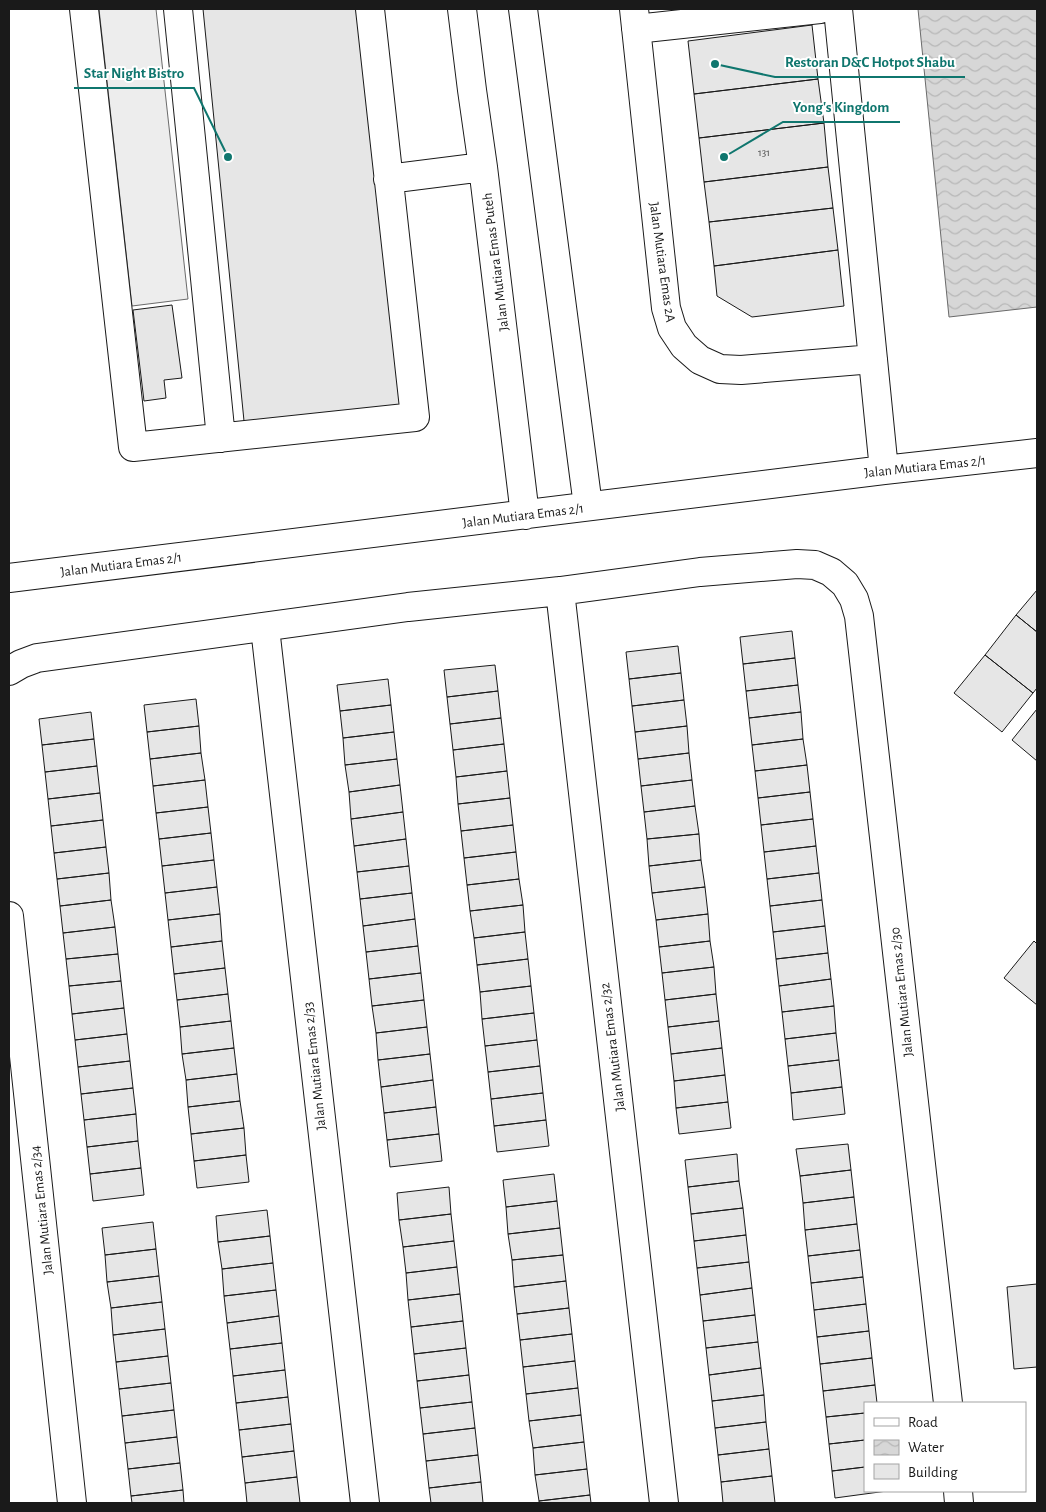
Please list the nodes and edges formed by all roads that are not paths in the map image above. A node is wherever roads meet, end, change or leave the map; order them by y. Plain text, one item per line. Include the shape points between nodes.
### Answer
1 (84, 9) edge
2 (178, 9) edge
3 (370, 9) edge
4 (462, 9) edge
5 (523, 9) edge
6 (820, 9) edge
7 (838, 9) edge
8 (635, 19) edge
9 (483, 167) junction
10 (388, 179) junction
11 (873, 359) junction
12 (221, 438) junction
13 (1037, 453) edge
14 (884, 470) junction
15 (588, 506) junction
16 (525, 515) junction
17 (9, 578) edge
18 (560, 592) junction
19 (265, 628) junction
20 (9, 671) edge
21 (9, 916) edge
22 (948, 1402) edge
23 (72, 1503) edge
24 (364, 1503) edge
25 (664, 1503) edge

1 - 12 street via 133,447
2 - 12 street
3 - 10 street
4 - 9 street, Jalan Mutiara Emas Puteh
5 - 15 street
6 - 8 street
7 - 11 street
8 - 11 street, Jalan Mutiara Emas 2A via 666,308 672,328 684,346 700,360 720,369
9 - 10 street
9 - 16 street, Jalan Mutiara Emas Puteh
10 - 12 street via 415,417
11 - 14 street
13 - 14 street, Jalan Mutiara Emas 2/1
14 - 15 street, Jalan Mutiara Emas 2/1
15 - 16 street, Jalan Mutiara Emas 2/1
16 - 17 street, Jalan Mutiara Emas 2/1
18 - 19 street via 408,607
18 - 22 street, Jalan Mutiara Emas 2/30 via 700,572 797,564 815,565 831,572 845,584 854,599 859,616
18 - 25 street, Jalan Mutiara Emas 2/32
19 - 20 street via 37,658
19 - 24 street, Jalan Mutiara Emas 2/33
21 - 23 street, Jalan Mutiara Emas 2/34

